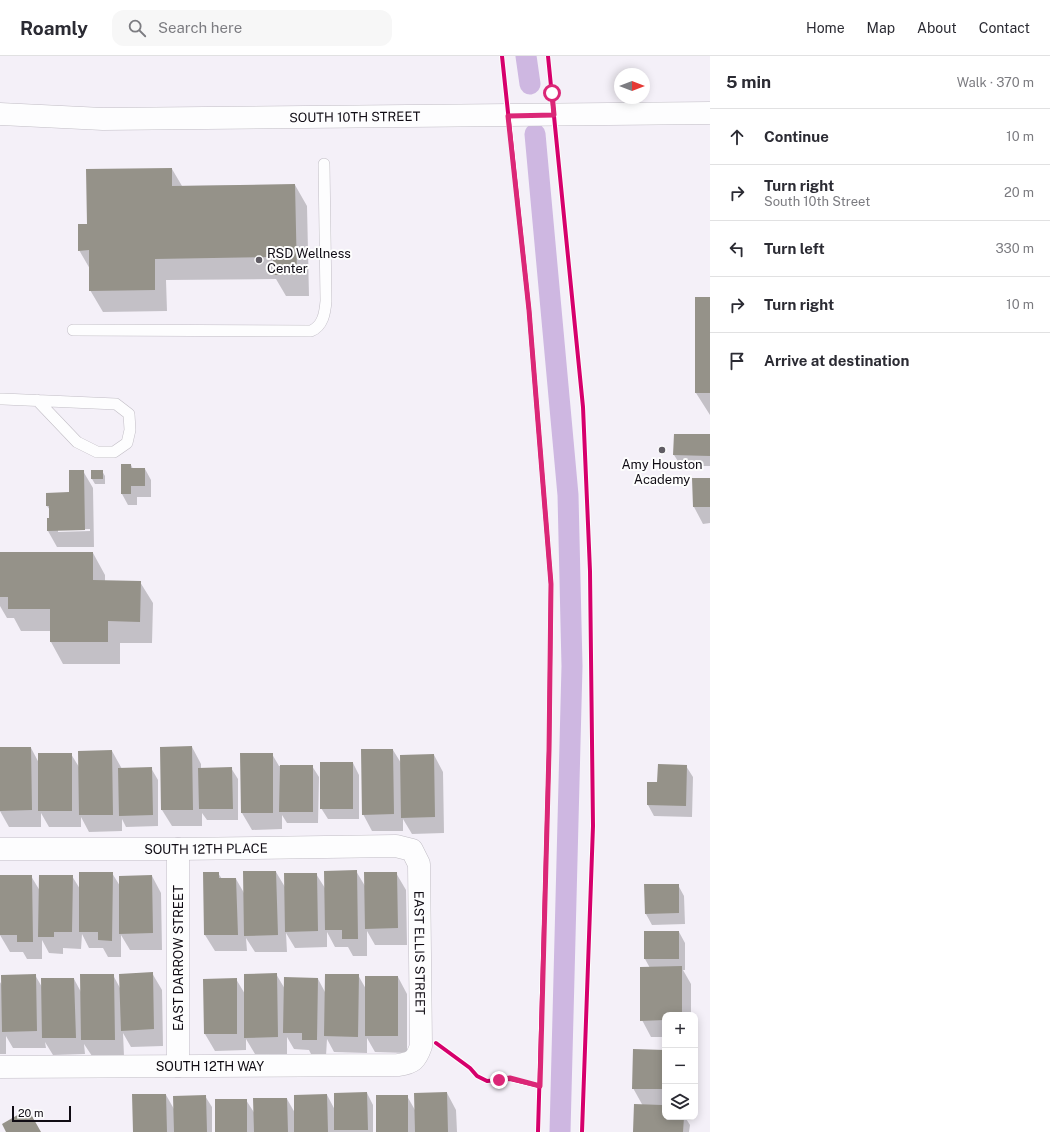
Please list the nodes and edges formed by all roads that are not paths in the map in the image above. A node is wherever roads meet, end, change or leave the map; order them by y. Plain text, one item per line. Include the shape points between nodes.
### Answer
1 (710, 113) edge
2 (0, 114) edge
3 (324, 164) dead end
4 (73, 330) dead end
5 (0, 399) edge
6 (37, 400) junction
7 (0, 849) edge
8 (178, 849) junction
9 (412, 850) joint
10 (417, 1056) joint
11 (178, 1066) junction
12 (0, 1067) edge

1 - 2 street, SOUTH 10TH STREET via 104,118
3 - 4 lane via 326,301 324,316 317,328 311,331
5 - 6 lane
6 - 6 lane via 116,404 128,414 130,430 127,443 114,452 97,452 76,442
7 - 8 street, SOUTH 12TH PLACE
8 - 9 street, SOUTH 12TH PLACE via 396,846
8 - 11 street, EAST DARROW STREET
9 - 10 street, EAST ELLIS STREET via 420,864 421,1046
10 - 11 street, SOUTH 12TH WAY via 409,1064 398,1065
11 - 12 street, SOUTH 12TH WAY

